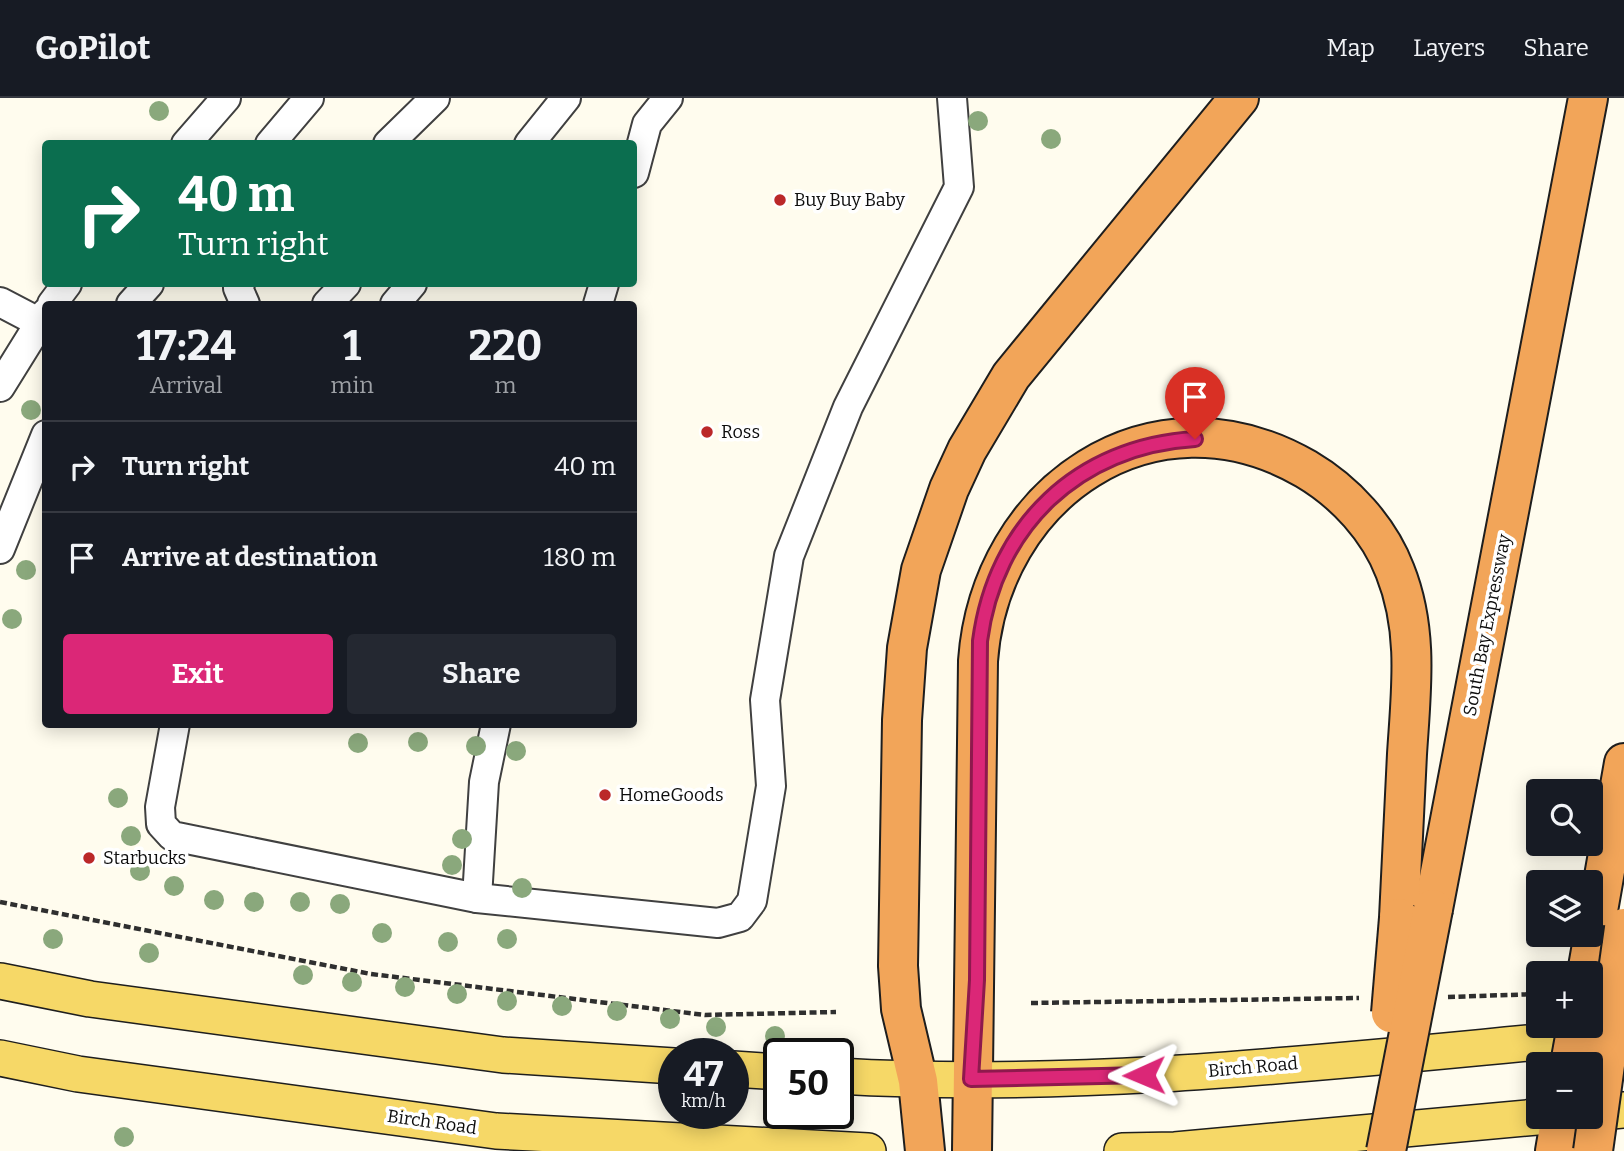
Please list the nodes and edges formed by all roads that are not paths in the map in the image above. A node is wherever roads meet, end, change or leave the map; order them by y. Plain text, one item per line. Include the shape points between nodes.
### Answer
1 (226, 98) edge
2 (309, 98) edge
3 (435, 98) edge
4 (668, 98) edge
5 (951, 98) edge
6 (1239, 98) edge
7 (1588, 98) edge
8 (561, 100) edge
9 (189, 140) edge
10 (273, 140) edge
11 (392, 140) edge
12 (532, 140) edge
13 (637, 162) edge
14 (146, 287) edge
15 (343, 287) edge
16 (409, 287) edge
17 (134, 301) edge
18 (330, 301) edge
19 (398, 301) edge
20 (0, 302) edge
21 (42, 315) edge
22 (42, 322) edge
23 (0, 387) edge
24 (42, 445) edge
25 (0, 549) edge
26 (174, 728) edge
27 (494, 728) edge
28 (1624, 763) edge
29 (477, 898) junction
30 (1618, 908) edge
31 (1416, 913) junction
32 (1593, 961) edge
33 (0, 981) edge
34 (1624, 1034) edge
35 (0, 1058) edge
36 (658, 1065) edge
37 (854, 1077) edge
38 (971, 1079) junction
39 (918, 1081) junction
40 (1624, 1110) edge
41 (1603, 1112) edge
42 (1526, 1118) edge
43 (1559, 1129) edge
44 (868, 1151) edge
45 (925, 1151) edge
46 (972, 1151) edge
47 (1122, 1151) edge
48 (1380, 1151) edge
49 (1386, 1151) edge
50 (1555, 1151) edge
51 (1593, 1151) edge

1 - 9 street
2 - 10 street
3 - 11 street
4 - 13 street via 647,124
5 - 29 street via 959,187 848,407 789,556 765,700 771,786 752,901 740,917 718,923
6 - 39 highway via 1011,376 967,450 934,529 912,612 902,720 898,966 901,1009
7 - 31 highway, South Bay Expressway
8 - 12 street
14 - 17 street
15 - 18 street
16 - 19 street
20 - 21 street
22 - 23 street
24 - 25 street
26 - 29 street via 160,807 161,824 172,836
27 - 29 street via 484,782
28 - 30 highway via 1612,833
30 - 32 highway
30 - 51 highway, bridge
31 - 38 highway via 1413,645 1404,593 1382,544 1332,487 1268,451 1195,439 1121,453 1077,476 1039,510 997,573 982,621 977,980
31 - 48 highway, bridge
31 - 49 highway, South Bay Expressway, bridge
33 - 36 main road via 90,999 503,1055
34 - 38 main road, Birch Road via 1171,1075
35 - 44 main road, Birch Road via 78,1074 496,1130
37 - 39 main road, Birch Road
38 - 39 main road, Birch Road
38 - 46 highway
39 - 45 highway
40 - 41 main road
42 - 47 main road
43 - 50 highway

